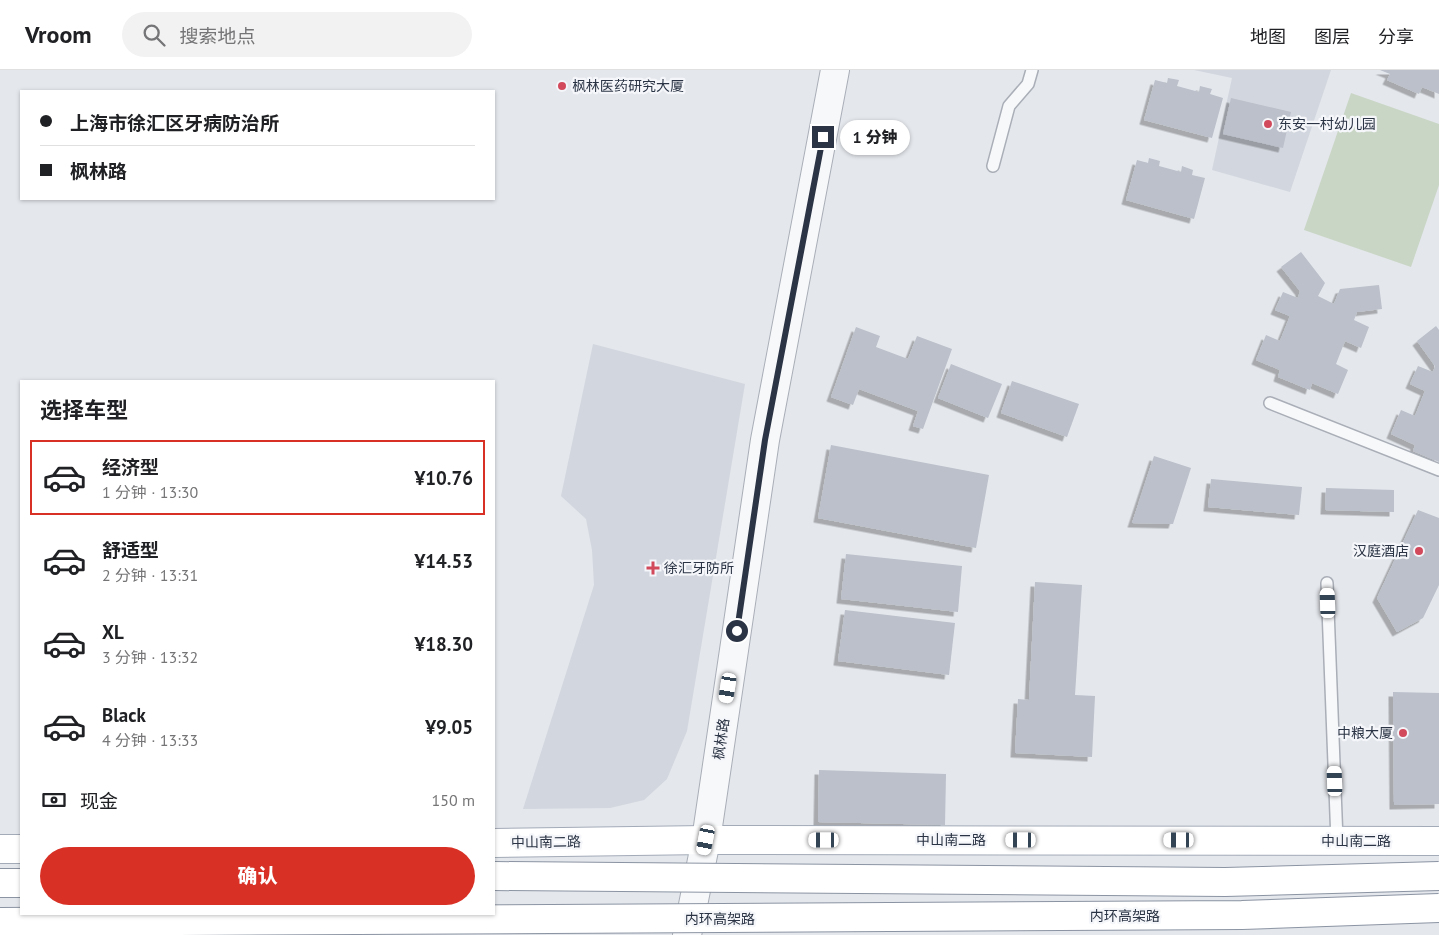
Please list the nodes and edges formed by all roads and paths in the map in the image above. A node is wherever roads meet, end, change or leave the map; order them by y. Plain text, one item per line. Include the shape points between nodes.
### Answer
1 (835, 70) edge
2 (1032, 70) edge
3 (994, 166) dead end
4 (1270, 403) dead end
5 (1439, 470) edge
6 (1327, 583) dead end
7 (706, 840) junction
8 (1337, 840) junction
9 (1439, 841) edge
10 (495, 843) edge
11 (0, 849) edge
12 (20, 849) edge
13 (495, 876) edge
14 (1439, 876) edge
15 (0, 883) edge
16 (20, 883) edge
17 (1439, 908) edge
18 (0, 922) edge
19 (687, 935) edge

1 - 7 street, 枫林路 via 765,440
2 - 3 lane via 1028,84 1009,106
4 - 5 lane
6 - 8 lane
7 - 8 main road, 中山南二路
7 - 10 main road, 中山南二路
7 - 19 street, 枫林路
8 - 9 main road, 中山南二路
11 - 12 main road
13 - 14 main road, bridge via 1224,882
15 - 16 main road
17 - 18 main road, 内环高架路, bridge via 1242,915

